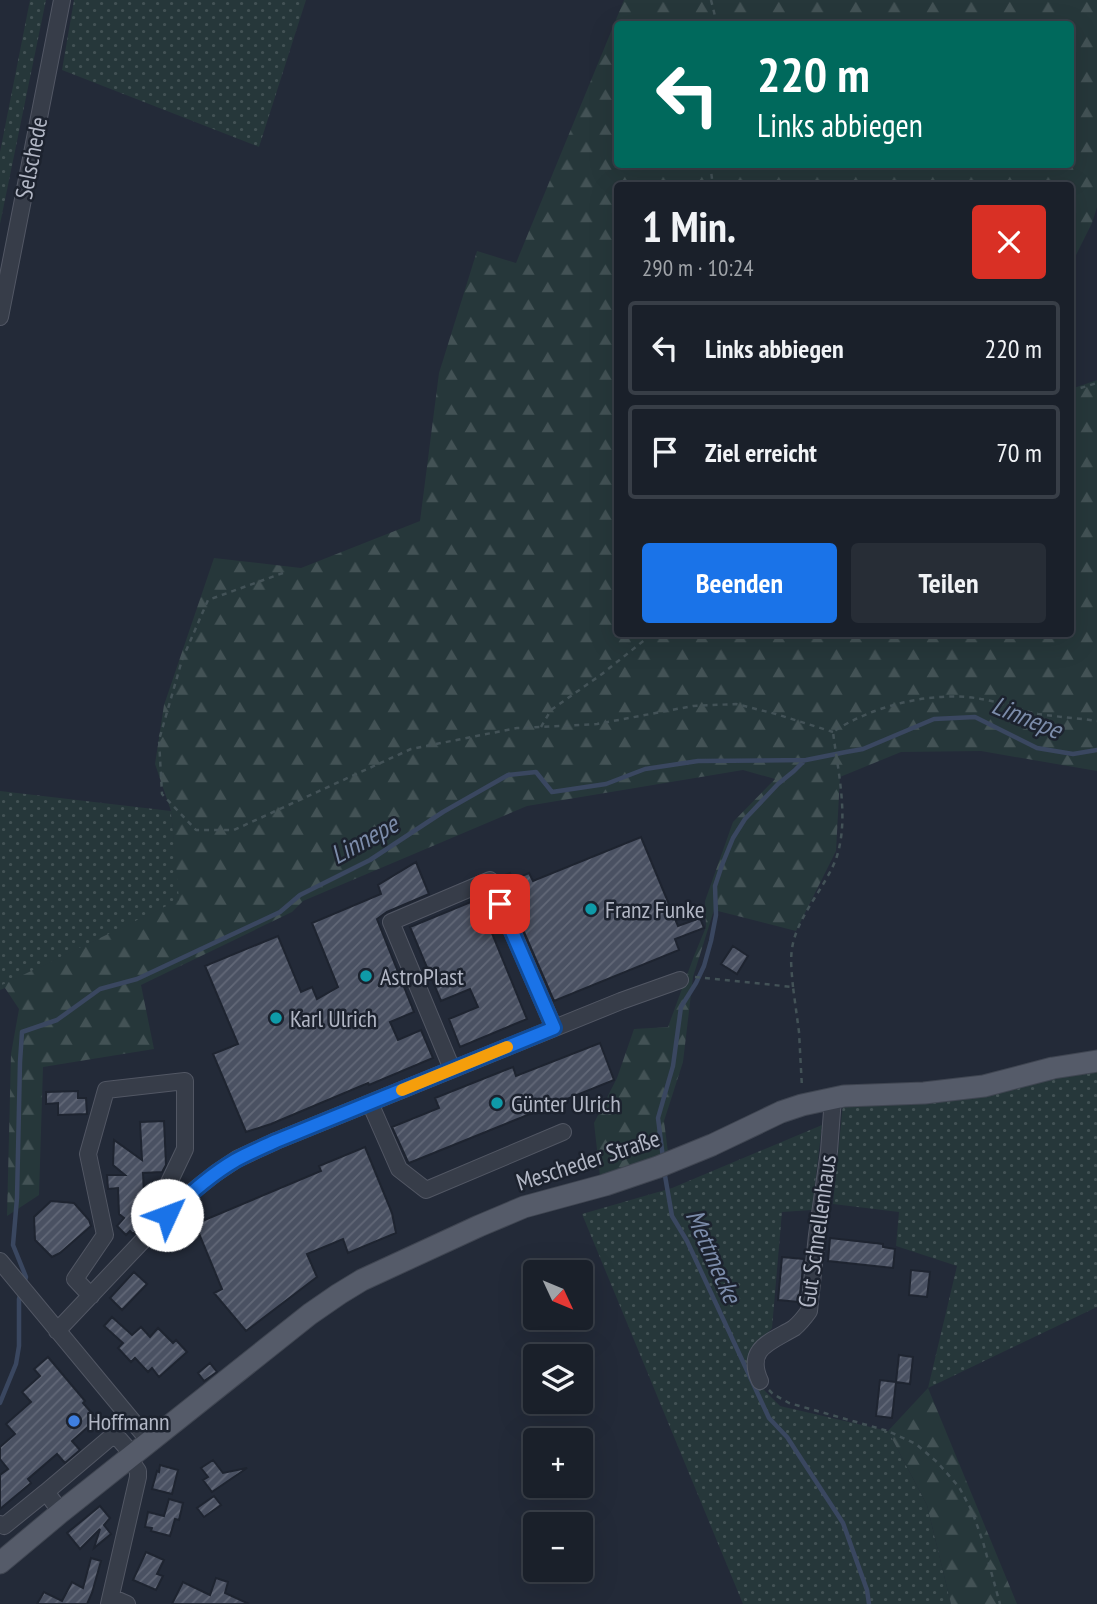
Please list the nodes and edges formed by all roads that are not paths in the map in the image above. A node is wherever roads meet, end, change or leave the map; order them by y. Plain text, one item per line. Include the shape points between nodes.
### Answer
1 (62, 0) edge
2 (0, 317) edge
3 (686, 979) road end
4 (554, 1028) junction
5 (1097, 1061) edge
6 (453, 1069) junction
7 (833, 1098) junction
8 (370, 1103) junction
9 (563, 1132) dead end
10 (167, 1215) junction
11 (4, 1270) edge
12 (91, 1296) junction
13 (57, 1331) junction
14 (760, 1381) road end
15 (137, 1451) junction
16 (46, 1492) junction
17 (61, 1512) junction
18 (0, 1524) edge
19 (0, 1563) edge
20 (110, 1600) edge
21 (127, 1604) edge

1 - 2 street, Selschede
3 - 4 street
4 - 6 street
4 - 6 street via 490,880 391,922
5 - 7 main road, Mescheder Straße via 956,1090
6 - 8 street
7 - 14 street, Gut Schnellenhaus via 809,1311 795,1327 760,1350 755,1367
7 - 15 main road, Mescheder Straße via 781,1112 712,1145 605,1185 524,1207 362,1280 310,1314
8 - 9 street via 399,1169 426,1190
8 - 10 street via 237,1159
10 - 12 street
10 - 12 street via 163,1195 185,1149 185,1081 106,1090 88,1154 105,1235 75,1279
11 - 13 street
12 - 13 street
13 - 15 street
15 - 16 street via 111,1437
15 - 17 main road, Mescheder Straße
15 - 20 street via 138,1478
16 - 17 street
16 - 18 street via 5,1526
17 - 19 main road, Mescheder Straße
20 - 21 street

